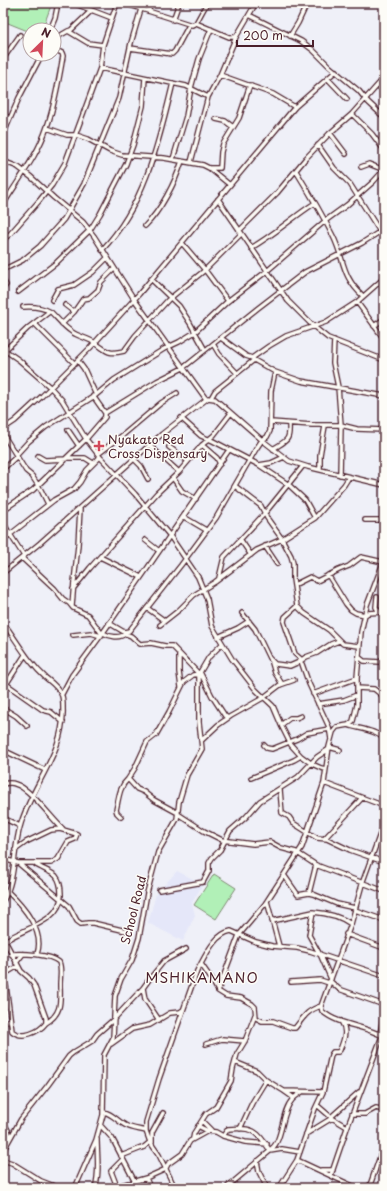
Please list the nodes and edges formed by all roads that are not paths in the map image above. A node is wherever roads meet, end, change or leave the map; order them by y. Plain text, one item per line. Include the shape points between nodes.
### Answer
1 (58, 3) edge
2 (73, 3) edge
3 (117, 3) edge
4 (123, 3) edge
5 (152, 3) edge
6 (179, 3) edge
7 (207, 3) edge
8 (256, 3) edge
9 (305, 8) dead end
10 (141, 9) junction
11 (90, 11) junction
12 (148, 11) junction
13 (249, 15) junction
14 (112, 18) junction
15 (173, 20) junction
16 (53, 22) edge
17 (196, 23) junction
18 (189, 25) junction
19 (211, 29) junction
20 (68, 31) junction
21 (62, 34) edge
22 (20, 35) dead end
23 (290, 36) junction
24 (236, 37) junction
25 (103, 45) junction
26 (130, 48) junction
27 (62, 53) edge
28 (3, 59) edge
29 (38, 62) edge
30 (100, 68) junction
31 (336, 71) junction
32 (124, 74) junction
33 (220, 75) junction
34 (145, 78) junction
35 (384, 78) edge
36 (328, 79) junction
37 (173, 83) junction
38 (250, 85) junction
39 (191, 88) junction
40 (208, 97) junction
41 (365, 98) junction
42 (347, 99) dead end
43 (296, 107) junction
44 (384, 109) edge
45 (352, 114) junction
46 (380, 114) junction
47 (3, 115) edge
48 (384, 117) edge
49 (10, 118) junction
50 (216, 119) dead end
51 (233, 127) junction
52 (47, 128) junction
53 (330, 133) junction
54 (3, 135) edge
55 (76, 135) junction
56 (100, 145) junction
57 (318, 146) junction
58 (384, 150) edge
59 (346, 154) dead end
60 (129, 156) junction
61 (153, 157) junction
62 (173, 159) junction
63 (3, 161) edge
64 (182, 161) junction
65 (191, 162) junction
66 (361, 167) dead end
67 (209, 168) junction
68 (384, 170) edge
69 (24, 171) junction
70 (296, 171) junction
71 (230, 185) junction
72 (47, 192) junction
73 (358, 196) junction
74 (218, 200) junction
75 (315, 203) junction
76 (3, 204) edge
77 (69, 209) junction
78 (325, 221) junction
79 (145, 226) dead end
80 (90, 230) junction
81 (382, 230) edge
82 (240, 233) junction
83 (384, 238) edge
84 (3, 240) edge
85 (182, 243) junction
86 (251, 248) junction
87 (102, 250) junction
88 (340, 255) junction
89 (107, 258) junction
90 (3, 269) edge
91 (114, 269) junction
92 (205, 270) junction
93 (267, 271) junction
94 (384, 278) edge
95 (151, 279) junction
96 (3, 280) edge
97 (3, 289) edge
98 (280, 291) junction
99 (18, 292) dead end
100 (363, 296) junction
101 (171, 298) junction
102 (134, 299) junction
103 (52, 300) dead end
104 (228, 301) junction
105 (357, 302) junction
106 (65, 305) dead end
107 (23, 307) dead end
108 (51, 312) junction
109 (74, 312) junction
110 (150, 320) junction
111 (383, 321) edge
112 (34, 323) junction
113 (62, 324) junction
114 (313, 326) junction
115 (374, 326) junction
116 (195, 332) junction
117 (221, 338) junction
118 (384, 339) edge
119 (334, 340) junction
120 (95, 343) junction
121 (213, 344) junction
122 (169, 348) junction
123 (205, 350) junction
124 (5, 351) edge
125 (253, 359) junction
126 (384, 360) edge
127 (77, 362) junction
128 (183, 368) junction
129 (275, 372) junction
130 (237, 373) junction
131 (338, 387) junction
132 (52, 388) junction
133 (176, 393) dead end
134 (94, 395) junction
135 (384, 396) edge
136 (211, 398) junction
137 (206, 399) junction
138 (69, 412) junction
139 (106, 413) junction
140 (231, 413) junction
141 (181, 418) junction
142 (271, 422) junction
143 (289, 424) junction
144 (325, 426) junction
145 (341, 426) junction
146 (3, 429) edge
147 (68, 430) dead end
148 (384, 430) edge
149 (3, 434) edge
150 (86, 439) junction
151 (210, 440) junction
152 (262, 440) junction
153 (149, 445) junction
154 (202, 445) junction
155 (79, 446) junction
156 (169, 447) dead end
157 (273, 449) junction
158 (229, 450) junction
159 (99, 455) junction
160 (16, 456) junction
161 (38, 456) dead end
162 (284, 458) junction
163 (67, 459) junction
164 (134, 459) junction
165 (249, 460) junction
166 (188, 461) junction
167 (93, 463) junction
168 (220, 464) junction
169 (259, 465) junction
170 (303, 466) junction
171 (3, 469) edge
172 (320, 470) junction
173 (179, 472) junction
174 (117, 474) junction
175 (340, 475) junction
176 (349, 477) junction
177 (173, 478) junction
178 (148, 479) dead end
179 (37, 485) junction
180 (288, 485) junction
181 (384, 485) edge
182 (235, 486) junction
183 (196, 499) junction
184 (48, 504) junction
185 (145, 507) junction
186 (80, 508) junction
187 (3, 510) edge
188 (265, 513) junction
189 (184, 516) junction
190 (315, 518) junction
191 (365, 520) dead end
192 (384, 520) edge
193 (3, 522) edge
194 (206, 530) junction
195 (10, 535) junction
196 (170, 536) junction
197 (3, 539) edge
198 (240, 539) junction
199 (282, 539) junction
200 (145, 540) dead end
201 (266, 546) junction
202 (159, 551) junction
203 (251, 554) junction
204 (23, 557) junction
205 (100, 557) junction
206 (185, 558) junction
207 (384, 561) edge
208 (277, 564) dead end
209 (3, 573) edge
210 (328, 575) junction
211 (141, 577) junction
212 (219, 579) junction
213 (294, 585) junction
214 (73, 589) junction
215 (204, 590) junction
216 (377, 597) dead end
217 (72, 606) junction
218 (298, 606) junction
219 (147, 608) junction
220 (382, 612) edge
221 (242, 613) dead end
222 (365, 615) junction
223 (165, 621) junction
224 (249, 621) junction
225 (3, 622) edge
226 (110, 623) junction
227 (160, 624) dead end
228 (126, 633) junction
229 (102, 634) junction
230 (73, 635) dead end
231 (218, 636) junction
232 (339, 641) junction
233 (222, 644) junction
234 (359, 646) junction
235 (179, 654) junction
236 (25, 655) junction
237 (359, 657) junction
238 (384, 658) edge
239 (302, 662) junction
240 (272, 663) junction
241 (199, 673) junction
242 (357, 678) junction
243 (294, 680) dead end
244 (6, 684) junction
245 (282, 684) junction
246 (181, 688) junction
247 (357, 688) junction
248 (3, 689) edge
249 (62, 694) junction
250 (313, 694) junction
251 (357, 695) junction
252 (384, 697) edge
253 (263, 698) junction
254 (318, 704) junction
255 (3, 708) edge
256 (301, 716) dead end
257 (228, 718) junction
258 (63, 722) junction
259 (281, 725) junction
260 (348, 725) junction
261 (27, 726) dead end
262 (329, 729) junction
263 (331, 739) junction
264 (384, 739) edge
265 (202, 740) junction
266 (289, 742) junction
267 (264, 745) dead end
268 (329, 748) junction
269 (3, 750) edge
270 (340, 750) dead end
271 (301, 756) junction
272 (312, 764) junction
273 (326, 769) junction
274 (45, 770) junction
275 (128, 778) junction
276 (251, 778) dead end
277 (324, 783) junction
278 (3, 784) edge
279 (280, 790) junction
280 (32, 796) junction
281 (362, 798) junction
282 (384, 806) edge
283 (178, 814) junction
284 (121, 817) dead end
285 (3, 818) edge
286 (384, 823) edge
287 (20, 826) junction
288 (64, 830) junction
289 (307, 831) junction
290 (382, 833) edge
291 (325, 838) junction
292 (224, 841) junction
293 (15, 850) junction
294 (299, 853) junction
295 (372, 858) junction
296 (3, 859) edge
297 (16, 862) junction
298 (384, 862) edge
299 (34, 863) junction
300 (316, 865) junction
301 (284, 875) junction
302 (363, 882) junction
303 (159, 890) dead end
304 (384, 891) edge
305 (8, 892) junction
306 (309, 893) junction
307 (61, 900) junction
308 (3, 901) edge
309 (267, 901) junction
310 (355, 909) junction
311 (314, 912) junction
312 (384, 920) edge
313 (272, 921) junction
314 (350, 924) junction
315 (34, 926) junction
316 (126, 931) dead end
317 (346, 934) junction
318 (239, 935) junction
319 (4, 939) edge
320 (279, 946) junction
321 (384, 948) edge
322 (186, 949) dead end
323 (11, 954) junction
324 (23, 954) junction
325 (37, 954) junction
326 (319, 954) junction
327 (337, 960) junction
328 (17, 964) junction
329 (201, 964) junction
330 (3, 975) edge
331 (384, 976) edge
332 (3, 980) edge
333 (330, 981) junction
334 (291, 982) dead end
335 (143, 988) junction
336 (218, 992) junction
337 (384, 1005) edge
338 (321, 1006) junction
339 (184, 1009) junction
340 (384, 1011) edge
341 (255, 1015) junction
342 (10, 1020) junction
343 (114, 1020) junction
344 (159, 1020) junction
345 (341, 1021) junction
346 (3, 1023) edge
347 (46, 1023) junction
348 (382, 1036) edge
349 (245, 1041) junction
350 (206, 1044) dead end
351 (110, 1045) junction
352 (235, 1062) junction
353 (266, 1080) junction
354 (3, 1084) edge
355 (284, 1091) junction
356 (303, 1091) junction
357 (361, 1091) junction
358 (323, 1092) junction
359 (3, 1098) edge
360 (294, 1098) junction
361 (317, 1105) junction
362 (384, 1110) edge
363 (104, 1112) junction
364 (162, 1113) dead end
365 (352, 1114) junction
366 (332, 1117) junction
367 (202, 1121) junction
368 (3, 1122) edge
369 (101, 1126) junction
370 (198, 1126) junction
371 (347, 1127) junction
372 (240, 1129) junction
373 (209, 1130) junction
374 (146, 1131) junction
375 (306, 1134) junction
376 (98, 1135) junction
377 (223, 1136) junction
378 (10, 1138) junction
379 (193, 1138) junction
380 (150, 1142) junction
381 (277, 1142) junction
382 (267, 1144) junction
383 (384, 1145) edge
384 (153, 1146) junction
385 (282, 1149) junction
386 (270, 1150) junction
387 (3, 1151) edge
388 (300, 1152) junction
389 (122, 1158) junction
390 (3, 1160) edge
391 (297, 1160) junction
392 (257, 1161) junction
393 (166, 1168) junction
394 (317, 1170) junction
395 (333, 1170) junction
396 (331, 1175) junction
397 (146, 1178) junction
398 (135, 1182) junction
399 (116, 1187) edge
400 (56, 1188) edge
401 (74, 1188) edge
402 (96, 1188) edge
403 (150, 1188) edge
404 (175, 1188) edge
405 (226, 1188) edge
406 (267, 1188) edge
407 (278, 1188) edge
408 (357, 1188) edge
409 (369, 1188) edge

1 - 16 street
2 - 11 street
3 - 14 street
4 - 10 street
5 - 12 street
6 - 15 street
7 - 17 street
8 - 13 street
9 - 23 street
10 - 12 street
10 - 26 street
11 - 14 street
11 - 20 street
12 - 15 street
13 - 23 street
13 - 24 street
14 - 25 street
15 - 18 street
17 - 18 street
17 - 19 street
18 - 26 street via 172,54
19 - 24 street via 229,37
19 - 39 street
20 - 21 street
20 - 25 street via 88,42
22 - 28 street
23 - 31 street via 313,50
24 - 33 street
25 - 30 street
26 - 32 street
27 - 52 street via 59,81
29 - 49 street
30 - 32 street
30 - 55 street
31 - 36 street
31 - 41 street
32 - 34 street
32 - 56 street via 119,98
33 - 38 street
33 - 40 street
34 - 37 street
34 - 60 street via 144,100
35 - 41 street
36 - 42 street
36 - 43 street
37 - 39 street
37 - 61 street
38 - 43 street
38 - 51 street via 239,118
39 - 40 street
39 - 62 street via 186,116
40 - 65 street
41 - 45 street
41 - 46 street
43 - 71 street
44 - 46 street
45 - 53 street
45 - 58 street
46 - 48 street
47 - 49 street
49 - 54 street
50 - 51 street
51 - 67 street via 222,148 220,168
52 - 55 street
52 - 69 street
53 - 57 street
53 - 59 street
55 - 56 street
55 - 72 street via 65,163
56 - 60 street
56 - 77 street via 84,184
57 - 70 street
57 - 73 street
60 - 61 street
60 - 80 street via 108,201
61 - 62 street
61 - 87 street via 132,207
62 - 64 street
63 - 69 street
64 - 65 street
64 - 79 street via 160,207
65 - 67 street
66 - 68 street via 369,164
67 - 71 street
68 - 73 street
69 - 72 street
69 - 76 street
70 - 75 street
70 - 82 street
71 - 74 street
72 - 77 street
72 - 84 street
73 - 78 street
73 - 81 street
74 - 82 street
74 - 85 street
75 - 78 street
75 - 86 street
77 - 80 street
77 - 90 street via 62,222 35,250 23,260
78 - 88 street
78 - 93 street
80 - 87 street
80 - 99 street via 50,268
81 - 83 street
81 - 88 street
82 - 86 street
82 - 92 street
85 - 92 street
85 - 95 street
86 - 93 street
87 - 89 street
88 - 98 street via 305,272
88 - 100 street via 348,278
89 - 91 street
89 - 103 street via 74,286 58,289
91 - 102 street
91 - 109 street via 101,282 98,290 89,298 83,299
92 - 101 street
92 - 104 street
93 - 98 street
93 - 104 street
94 - 100 street
95 - 101 street
95 - 102 street
96 - 97 street via 6,285
98 - 114 street
98 - 117 street
100 - 105 street
101 - 110 street
101 - 116 street via 185,314
102 - 110 street
102 - 120 street
104 - 116 street
105 - 114 street via 326,322
105 - 115 street
106 - 109 street
107 - 108 street via 44,308
108 - 112 street
108 - 113 street
109 - 113 street
110 - 120 street via 124,351 108,352
110 - 122 street
111 - 115 street
112 - 124 street
112 - 127 street
113 - 120 street
114 - 119 street
114 - 125 street via 286,336
115 - 118 street
116 - 122 street
116 - 123 street
117 - 121 street
117 - 125 street
119 - 126 street
119 - 131 street via 333,363
120 - 127 street
121 - 123 street
121 - 130 street
122 - 128 street
122 - 134 street via 120,376
123 - 128 street
124 - 132 street
125 - 129 street
125 - 130 street
127 - 132 street
127 - 134 street via 84,369
128 - 137 street
128 - 139 street
129 - 131 street via 312,384
129 - 142 street via 271,391
130 - 136 street via 215,391
131 - 135 street
131 - 145 street
132 - 138 street
132 - 146 street
133 - 159 street
134 - 138 street
134 - 139 street
136 - 137 street
136 - 140 street
137 - 141 street
138 - 150 street
138 - 160 street via 37,434
139 - 150 street
140 - 151 street
140 - 152 street
141 - 151 street via 201,436
141 - 153 street
142 - 143 street
142 - 152 street via 269,434
143 - 144 street
143 - 157 street via 288,439
144 - 145 street
144 - 172 street
145 - 148 street
145 - 175 street
147 - 155 street
149 - 160 street
150 - 155 street
150 - 159 street
151 - 154 street
151 - 158 street
152 - 157 street
152 - 165 street
153 - 164 street
153 - 173 street
154 - 166 street
154 - 168 street
155 - 163 street
156 - 166 street
157 - 162 street
158 - 165 street
158 - 168 street
159 - 167 street
159 - 174 street
160 - 171 street
160 - 179 street
161 - 163 street via 45,460
162 - 169 street
162 - 170 street
163 - 167 street via 85,458
163 - 179 street
164 - 174 street
164 - 178 street
165 - 169 street
165 - 182 street
166 - 173 street
167 - 184 street via 76,487
168 - 183 street
169 - 180 street
170 - 172 street
170 - 180 street
172 - 175 street
173 - 177 street
174 - 185 street
174 - 186 street
175 - 176 street
176 - 181 street
176 - 190 street
177 - 183 street via 182,491
177 - 185 street
179 - 184 street
179 - 187 street
180 - 188 street
180 - 190 street via 305,500
182 - 188 street via 258,503
182 - 194 street
183 - 189 street
184 - 195 street
185 - 196 street
185 - 205 street
186 - 204 street
186 - 214 street
188 - 198 street
188 - 199 street
189 - 194 street
189 - 196 street
190 - 199 street
191 - 192 street
193 - 195 street
194 - 206 street
195 - 197 street
195 - 204 street
196 - 202 street
196 - 206 street
198 - 203 street
198 - 212 street via 223,558
199 - 201 street
199 - 213 street via 292,559
200 - 202 street
201 - 203 street
201 - 208 street
202 - 211 street
203 - 212 street
204 - 209 street
204 - 217 street
205 - 211 street
205 - 214 street
206 - 215 street
206 - 219 street
207 - 210 street via 361,557 349,566
207 - 222 street
210 - 213 street via 316,581 309,577
210 - 222 street via 351,610 356,614
211 - 226 street
212 - 215 street
213 - 218 street
214 - 217 street
215 - 223 street via 190,598
215 - 231 street via 212,626
216 - 220 street via 376,607
217 - 229 street via 88,615
218 - 232 street
218 - 239 street via 284,622 295,654
219 - 223 street
219 - 228 street
220 - 222 street
221 - 224 street
222 - 234 street
223 - 227 street
224 - 231 street
224 - 240 street
225 - 236 street
226 - 228 street
226 - 229 street
228 - 229 street via 123,636 112,637
228 - 235 street via 140,644 150,642 170,645
229 - 230 street
229 - 249 street via 72,675
231 - 233 street
232 - 234 street
232 - 239 street via 306,656
233 - 241 street via 209,657
233 - 253 street via 242,674
234 - 237 street
235 - 241 street
235 - 246 street
236 - 244 street
236 - 249 street
237 - 238 street via 364,661 380,662
237 - 242 street
239 - 240 street via 288,666
239 - 250 street
240 - 245 street
241 - 246 street via 188,678
241 - 257 street
241 - 265 street, School Road via 199,722
242 - 247 street
242 - 250 street
243 - 245 street
244 - 248 street
244 - 258 street
245 - 253 street
246 - 275 street via 156,735 147,742 135,770
247 - 251 street
247 - 252 street via 374,689
249 - 258 street
250 - 254 street
251 - 254 street
251 - 260 street via 353,721
253 - 257 street
253 - 259 street via 273,706
254 - 262 street
255 - 261 street
256 - 259 street via 290,718
257 - 265 street
258 - 274 street via 59,741
259 - 266 street
260 - 263 street via 335,729
260 - 264 street via 377,734
262 - 263 street
262 - 266 street via 307,733
263 - 268 street
265 - 283 street, School Road via 201,752 187,775
266 - 267 street via 271,749
266 - 271 street
268 - 270 street
268 - 272 street
268 - 273 street
269 - 274 street
271 - 272 street
271 - 276 street
272 - 273 street
272 - 279 street
273 - 277 street
274 - 280 street
275 - 283 street via 136,789
275 - 284 street via 120,789 116,810
277 - 281 street
277 - 289 street
278 - 280 street via 20,785
279 - 289 street via 283,814
279 - 292 street via 260,801 230,831
280 - 287 street
280 - 288 street
281 - 282 street
281 - 291 street
283 - 292 street
283 - 343 street, School Road via 158,852 139,938 116,996
285 - 287 street
286 - 290 street
287 - 293 street
288 - 293 street via 51,830
288 - 299 street via 75,833 76,836 68,842 58,859 48,864
289 - 291 street via 318,838
289 - 294 street
290 - 295 street
291 - 295 street
292 - 294 street via 253,844 267,842
292 - 303 street via 209,863 209,871 203,882
293 - 297 street
294 - 300 street
294 - 301 street
295 - 298 street
295 - 302 street
296 - 297 street
297 - 299 street
297 - 305 street
297 - 307 street
299 - 307 street via 56,876 60,884
300 - 302 street
300 - 306 street
301 - 306 street via 298,895
301 - 309 street
302 - 304 street
302 - 310 street
305 - 308 street
305 - 315 street via 26,912
306 - 310 street
307 - 315 street via 52,915
307 - 316 street via 69,906 81,924 93,923
309 - 313 street
309 - 318 street
310 - 312 street
310 - 314 street
311 - 313 street
311 - 314 street via 344,919
311 - 326 street via 309,935
313 - 320 street
314 - 317 street
315 - 319 street
315 - 325 street via 39,942
317 - 321 street
317 - 327 street
318 - 320 street via 256,942
318 - 329 street via 231,931 221,935
318 - 336 street
319 - 323 street
320 - 326 street
322 - 335 street via 164,961
323 - 324 street
323 - 328 street
324 - 325 street
324 - 328 street
325 - 347 street via 57,960 60,964 60,1004 55,1016
326 - 327 street
326 - 333 street
327 - 331 street
327 - 333 street
328 - 330 street
328 - 347 street via 34,985
329 - 336 street
329 - 339 street
332 - 342 street
333 - 334 street
333 - 337 street via 339,989
333 - 338 street
335 - 343 street
335 - 344 street via 145,999
336 - 341 street via 252,1004
338 - 341 street via 304,1015 295,1028 260,1020
338 - 345 street via 324,1013
339 - 344 street
339 - 374 street via 154,1093
340 - 348 street
341 - 349 street
342 - 346 street
342 - 347 street via 12,1031 20,1035 41,1029
343 - 351 street, School Road
343 - 378 street via 92,1041 69,1056 21,1119
344 - 351 street via 132,1029
345 - 348 street
345 - 358 street via 345,1034 339,1051 333,1052 330,1057
348 - 357 street
349 - 350 street via 222,1039
349 - 352 street
351 - 363 street, School Road via 105,1053
352 - 353 street via 257,1071
352 - 367 street via 231,1081 216,1107 208,1112
353 - 355 street
353 - 372 street
354 - 359 street
355 - 356 street
355 - 360 street
356 - 358 street
356 - 360 street
357 - 365 street
357 - 366 street
358 - 361 street
360 - 381 street via 286,1110
361 - 366 street
361 - 375 street
362 - 365 street via 376,1108 363,1114
363 - 369 street, School Road
363 - 374 street via 126,1126
364 - 384 street via 151,1135
365 - 371 street
366 - 371 street
366 - 375 street
367 - 370 street
367 - 373 street
368 - 378 street
369 - 376 street, School Road
369 - 389 street via 112,1138
370 - 373 street
370 - 379 street
371 - 395 street
372 - 377 street via 227,1130
372 - 382 street via 257,1132
373 - 377 street
373 - 379 street
374 - 380 street
375 - 388 street
376 - 401 street, School Road
376 - 402 street
377 - 382 street
378 - 387 street
379 - 393 street via 182,1154
380 - 384 street
380 - 389 street
381 - 385 street
381 - 386 street
382 - 386 street
383 - 409 street
384 - 393 street
385 - 386 street
385 - 388 street
386 - 392 street
388 - 391 street
389 - 398 street
389 - 399 street via 111,1171
390 - 400 street
391 - 394 street
391 - 407 street
392 - 405 street
392 - 406 street
393 - 397 street
393 - 404 street
394 - 395 street
394 - 396 street
395 - 396 street
396 - 408 street
397 - 398 street
397 - 403 street
398 - 399 street

